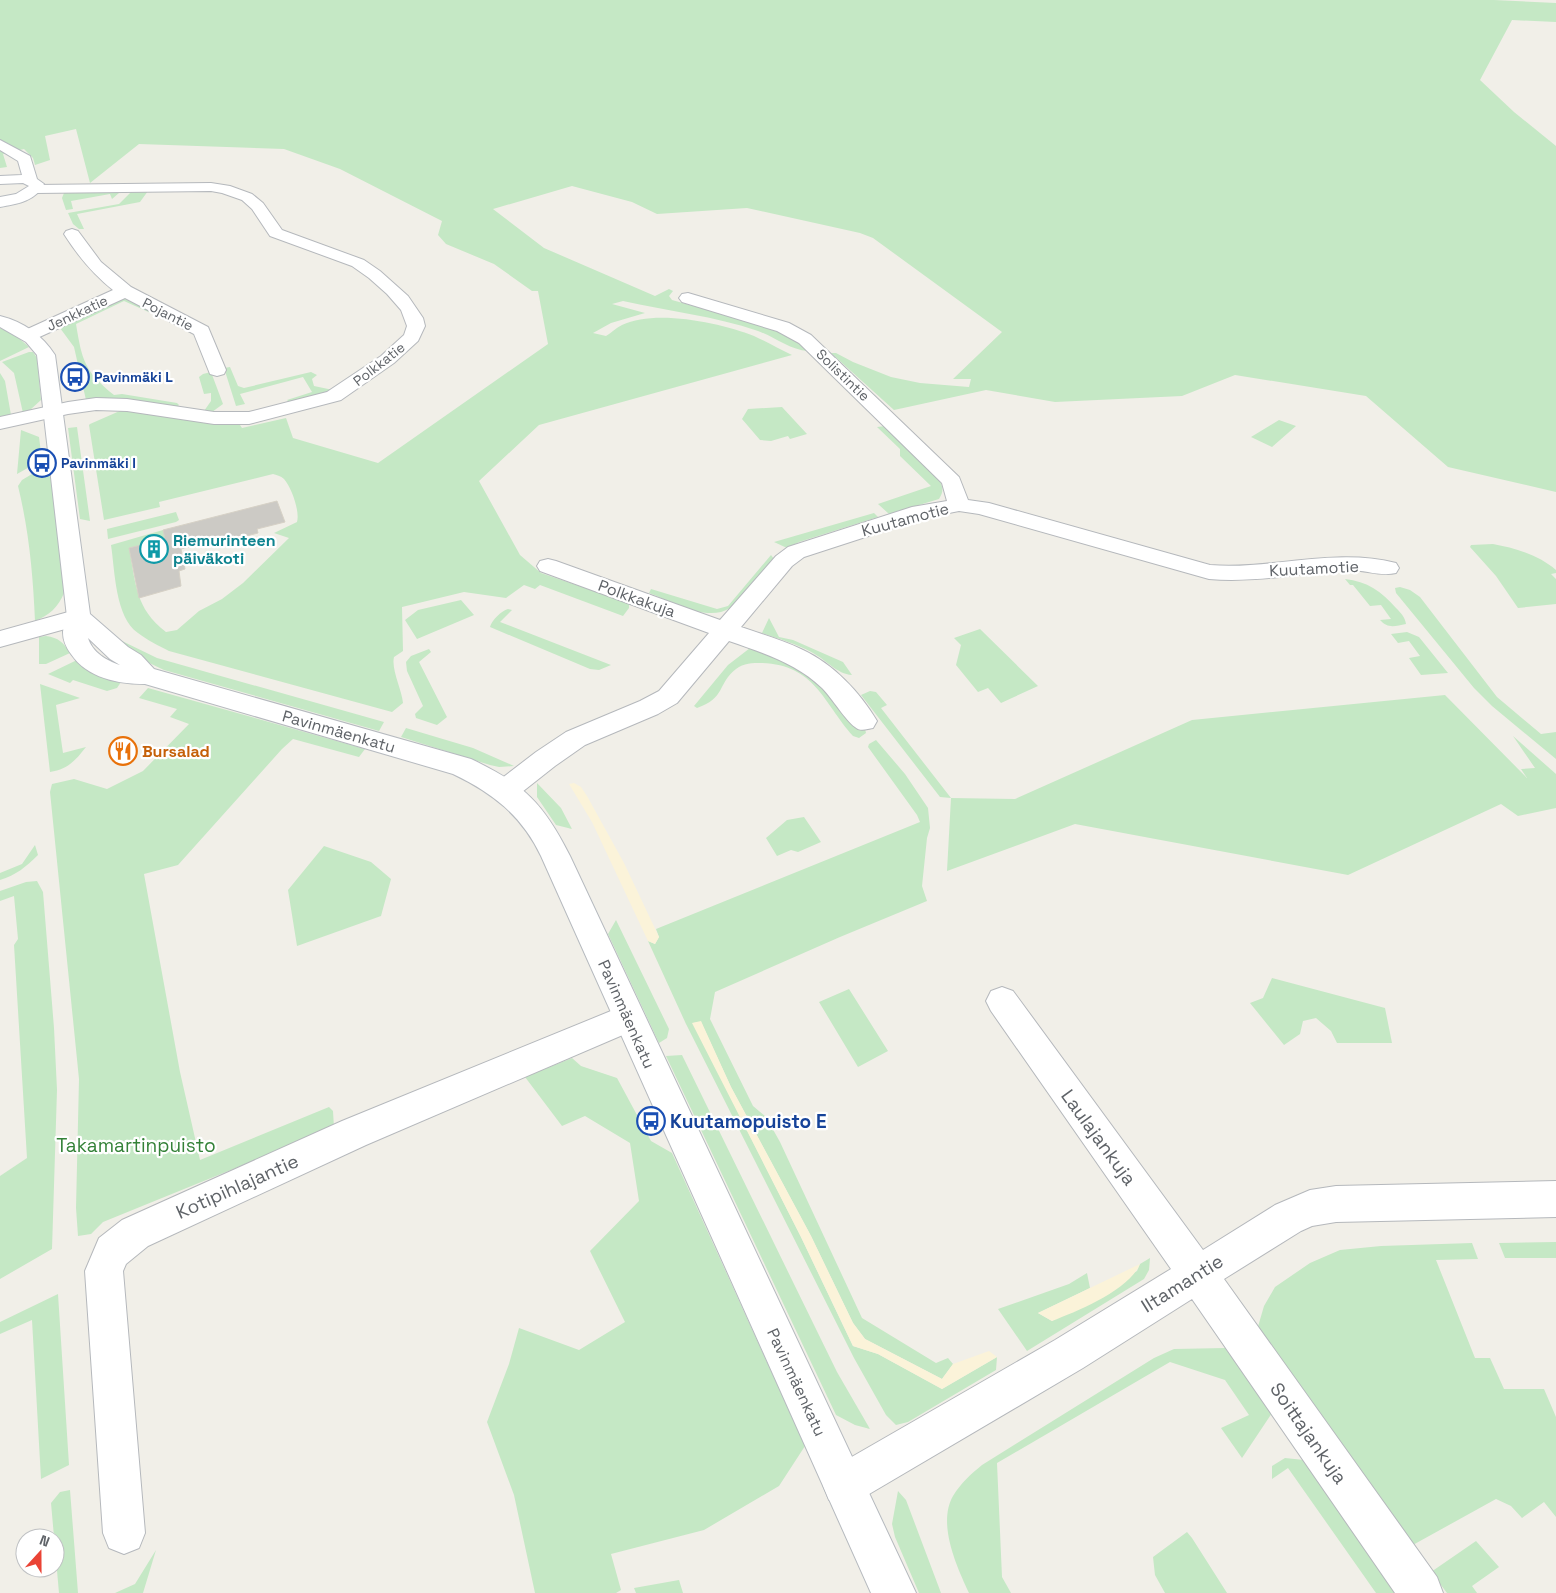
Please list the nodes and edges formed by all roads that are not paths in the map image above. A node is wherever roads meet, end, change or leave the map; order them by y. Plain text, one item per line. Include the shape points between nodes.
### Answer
1 (0, 144) edge
2 (18, 157) junction
3 (0, 180) edge
4 (33, 184) junction
5 (0, 202) edge
6 (72, 234) dead end
7 (125, 291) junction
8 (688, 298) dead end
9 (0, 322) edge
10 (29, 335) junction
11 (217, 370) dead end
12 (54, 412) junction
13 (0, 423) edge
14 (959, 505) junction
15 (548, 566) dead end
16 (1388, 568) dead end
17 (79, 617) junction
18 (725, 630) junction
19 (0, 639) edge
20 (864, 721) dead end
21 (507, 789) junction
22 (1002, 1001) dead end
23 (628, 1018) junction
24 (1556, 1199) edge
25 (1197, 1274) junction
26 (844, 1485) junction
27 (124, 1533) dead end
28 (894, 1593) edge
29 (1421, 1593) edge

1 - 2 street
2 - 3 street
2 - 4 street via 25,159
3 - 4 street via 17,178
4 - 5 street via 22,196
4 - 12 street, Polkkatie via 225,189 247,197 258,206 276,234 370,270 411,311 416,321 412,338 403,347 346,389 334,396 285,410 237,420 108,404
6 - 7 street, Pojantie via 91,260
7 - 10 street, Jenkkatie
7 - 11 street, Pojantie via 202,331
8 - 14 street, Solistintie via 783,327 805,338 952,481
9 - 10 street, Pavinmäenkatu
10 - 12 street, Pavinmäenkatu via 46,355
12 - 13 street
12 - 17 street, Pavinmäenkatu
14 - 16 street, Kuutamotie via 1006,515 1209,572 1232,574 1349,563
14 - 18 street, Kuutamotie via 920,512 796,552 784,561
15 - 18 street, Polkkakuja
17 - 19 street
17 - 21 street, Pavinmäenkatu via 74,632 76,644 92,661 116,673 145,676 462,766
18 - 20 street, Polkkakuja via 814,666 831,680
18 - 21 street, Kuutamotie via 668,697 651,709 588,732 563,745
21 - 23 street, Pavinmäenkatu via 532,816 545,837
22 - 25 street, Laulajankuja
23 - 26 street, Pavinmäenkatu
23 - 27 street, Kotipihlajantie via 354,1134 152,1225 135,1233 112,1252 104,1271
24 - 25 street, Iltamantie via 1336,1204 1310,1208
25 - 26 street, Iltamantie via 1069,1354
25 - 29 street, Soittajankuja
26 - 28 street, Pavinmäenkatu

